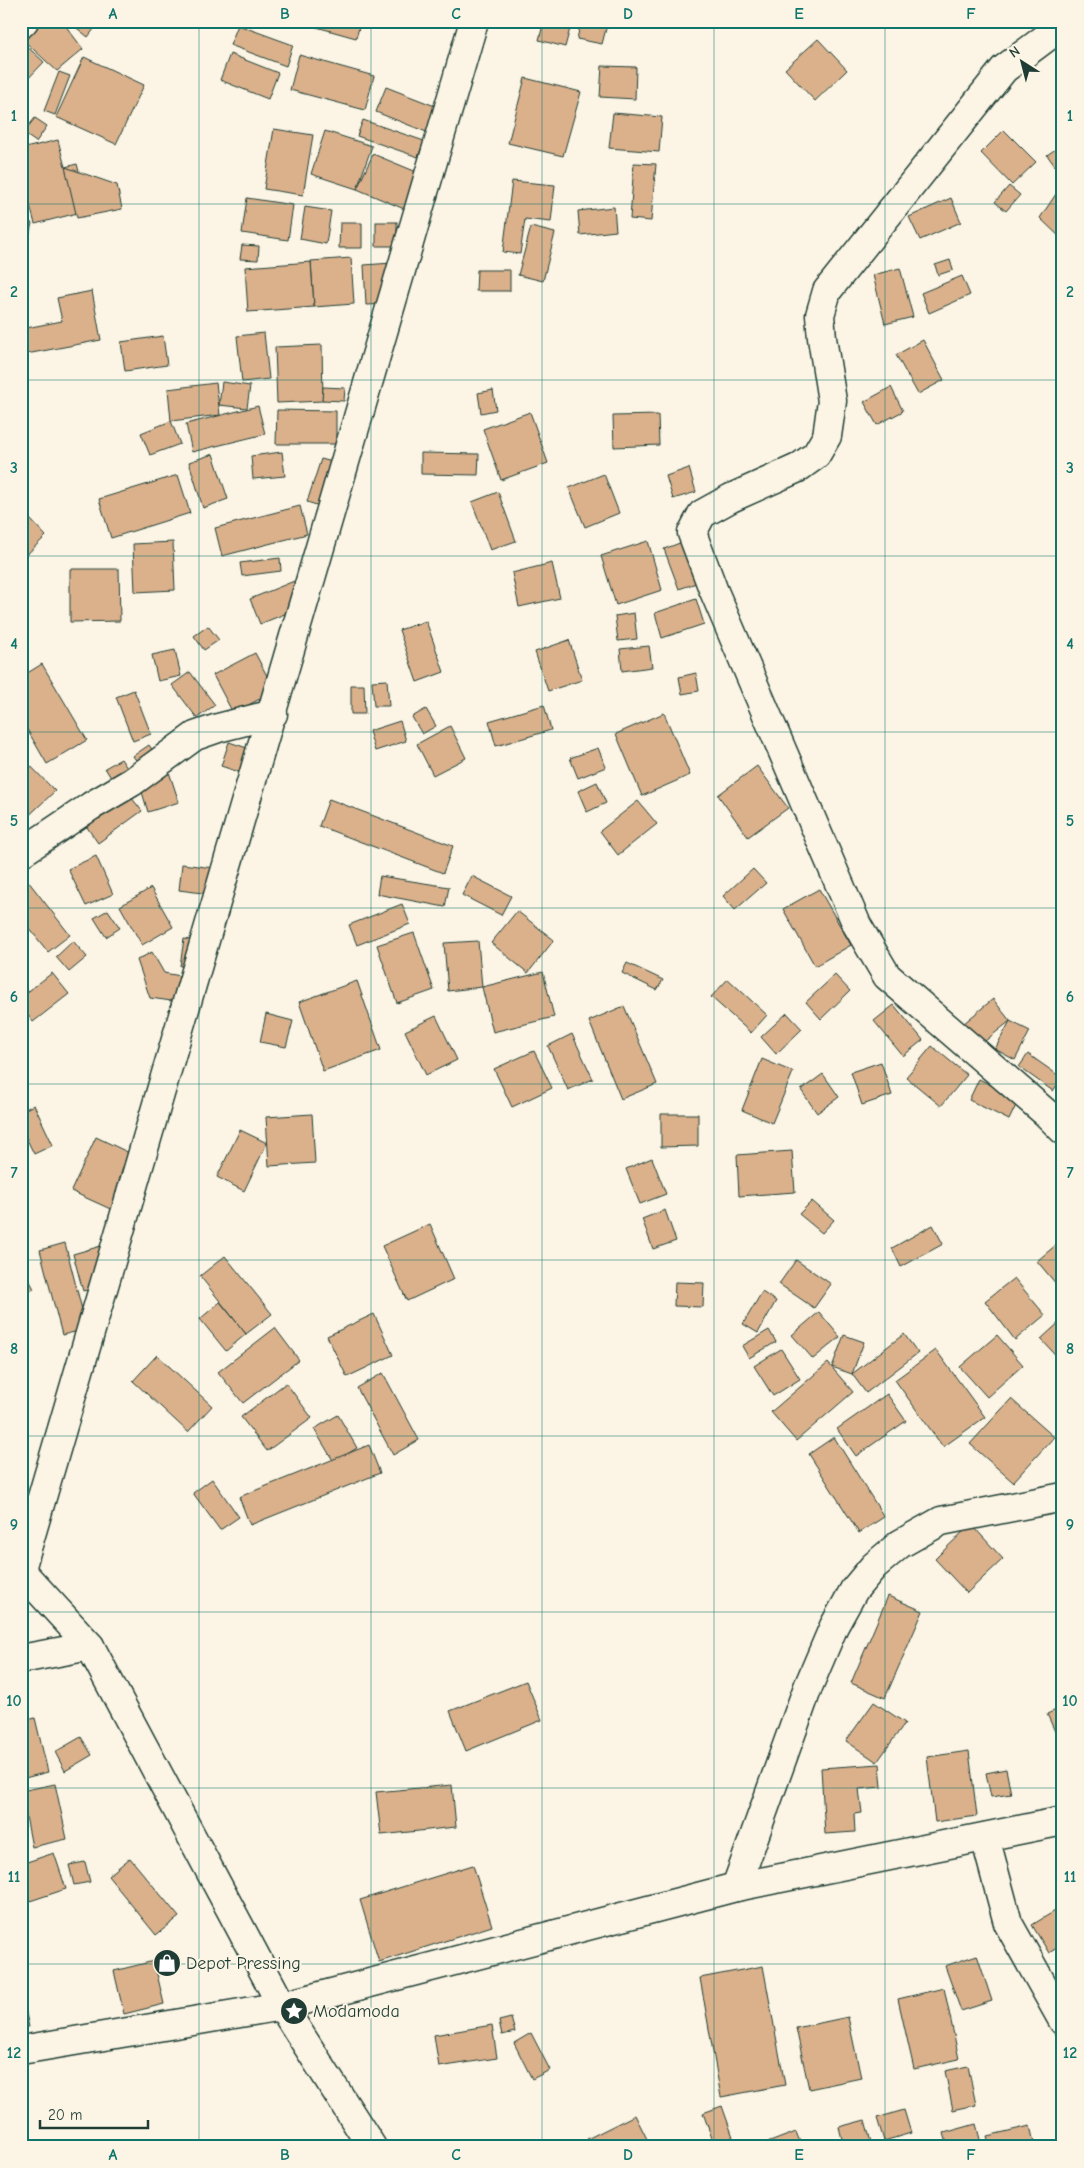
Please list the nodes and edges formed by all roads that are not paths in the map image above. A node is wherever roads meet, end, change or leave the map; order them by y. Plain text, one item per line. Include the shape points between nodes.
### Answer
1 (24, 21) edge
2 (474, 21) edge
3 (21, 24) edge
4 (1063, 25) edge
5 (273, 714) junction
6 (21, 853) edge
7 (1062, 1127) edge
8 (1063, 1497) edge
9 (21, 1570) edge
10 (90, 1646) junction
11 (21, 1659) edge
12 (1063, 1821) edge
13 (985, 1837) junction
14 (736, 1887) junction
15 (282, 2006) junction
16 (1063, 2021) edge
17 (21, 2050) edge
18 (372, 2147) edge

1 - 3 street
2 - 5 street
4 - 7 street via 1004,69 827,291 820,315 832,401 827,436 816,455 798,468 702,514 692,533 857,926 887,976
5 - 6 street via 195,736 132,782
5 - 9 street
8 - 14 street via 941,1521 900,1544 874,1566 854,1590 834,1626 808,1687
9 - 10 street
10 - 11 street
10 - 15 street
12 - 13 street
13 - 14 street
13 - 16 street via 1008,1922
14 - 15 street
15 - 17 street
15 - 18 street

